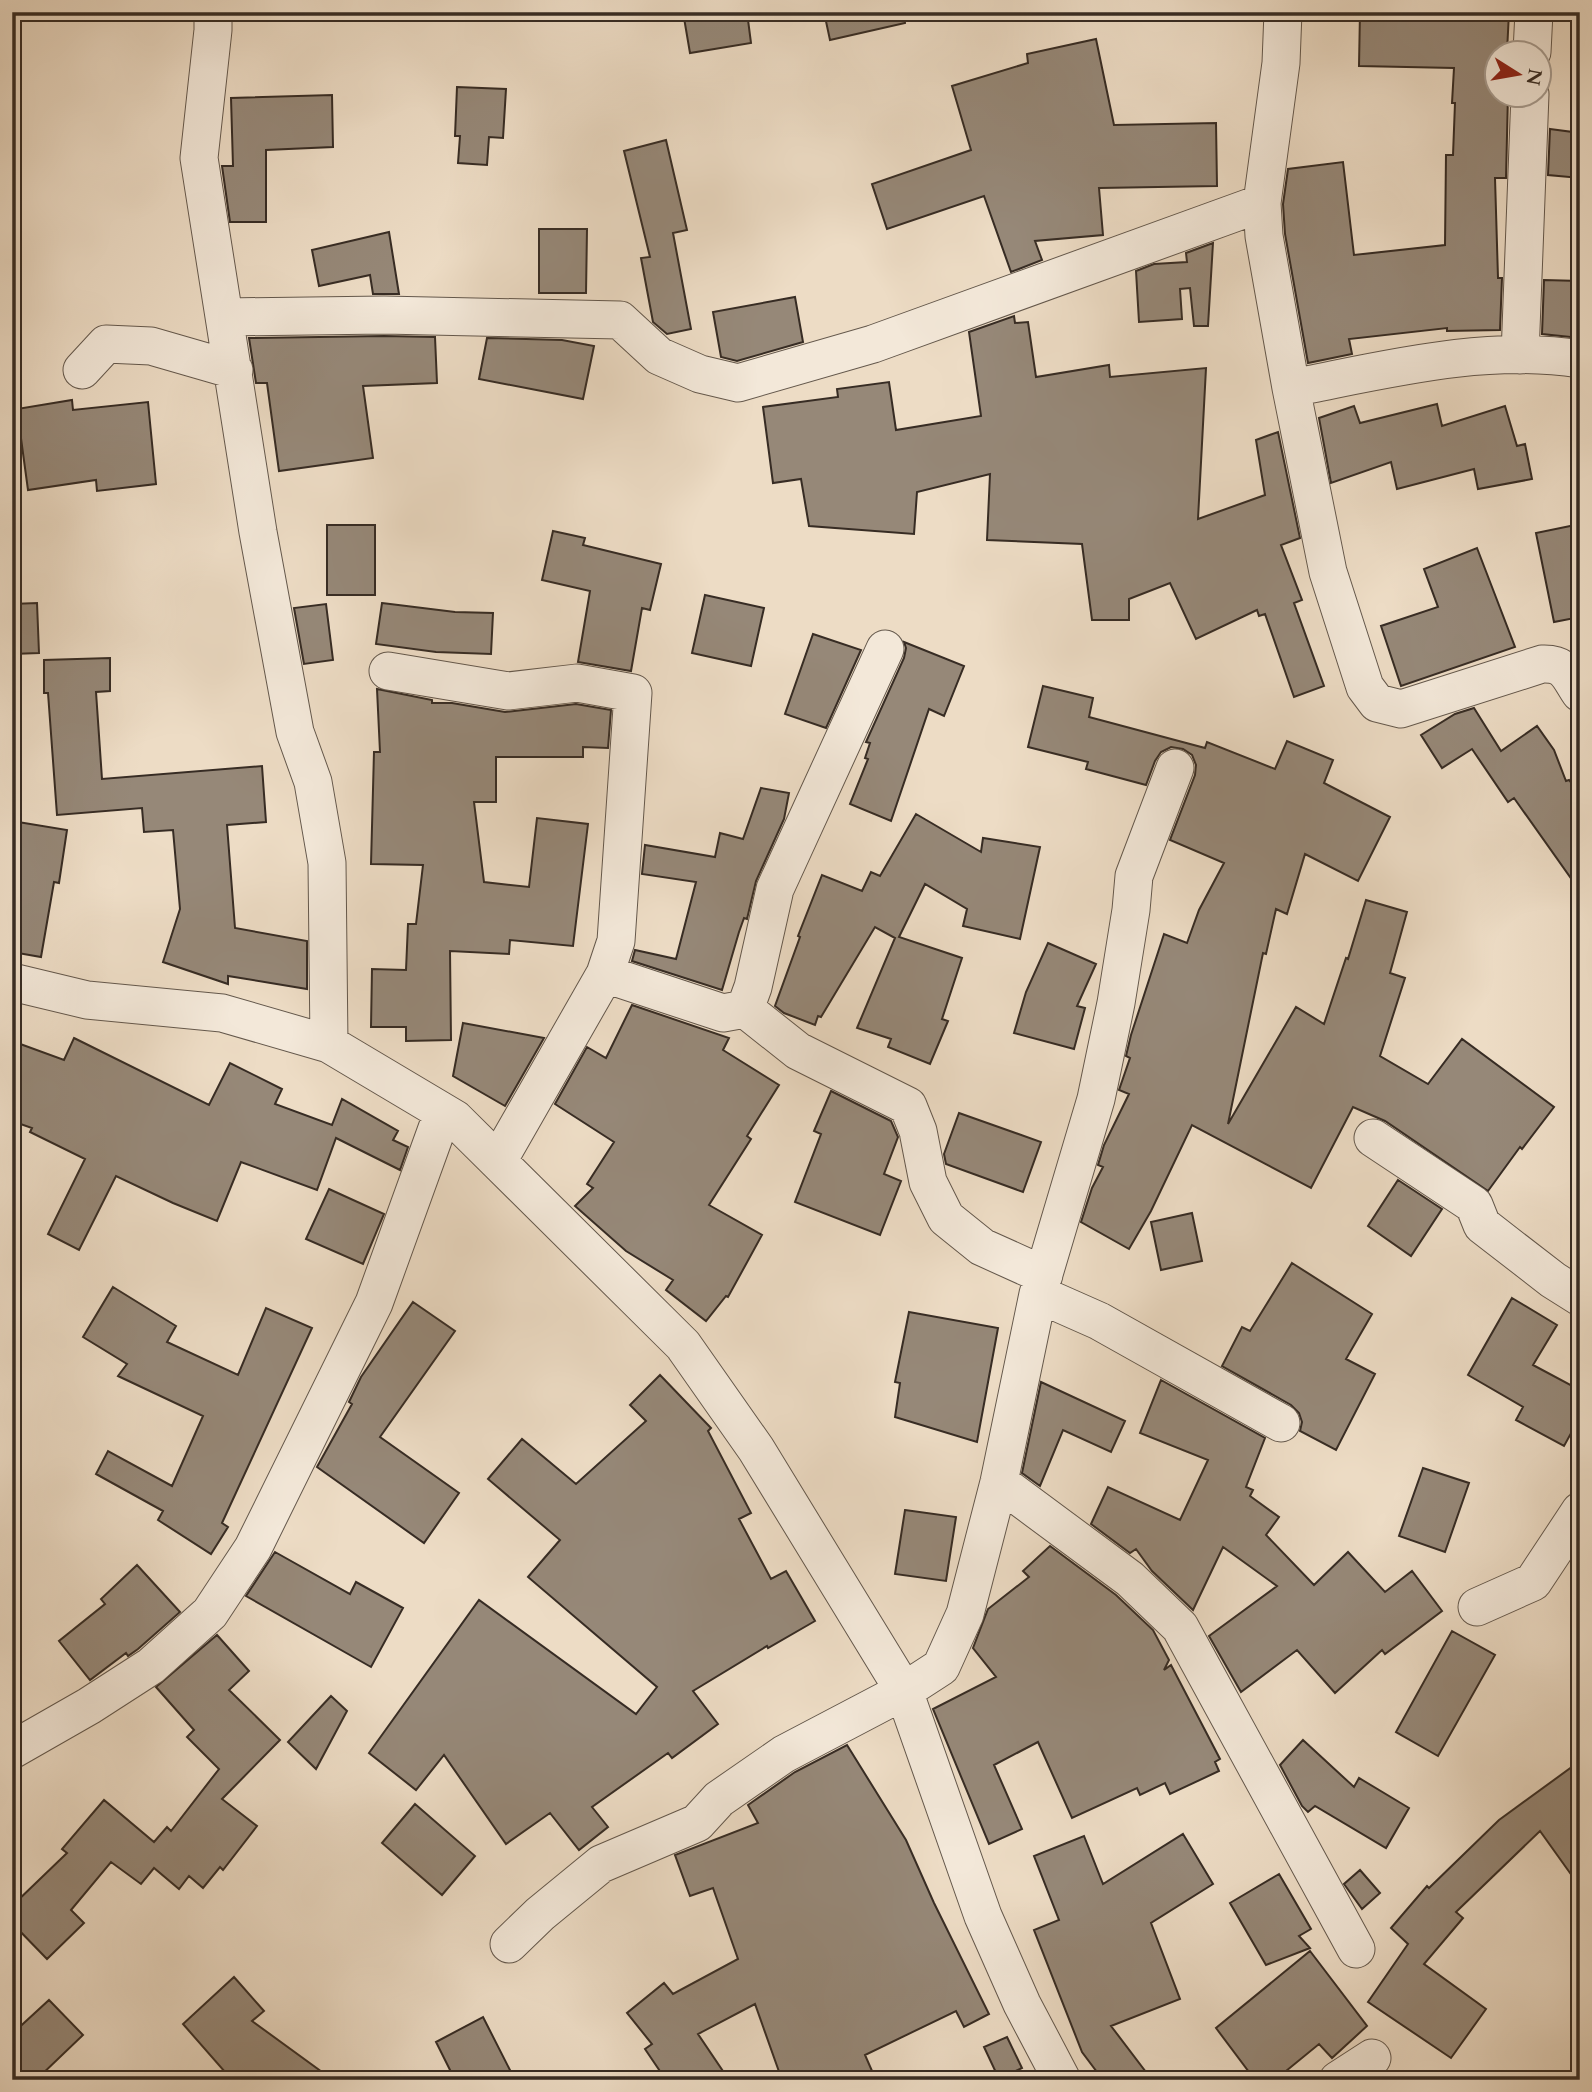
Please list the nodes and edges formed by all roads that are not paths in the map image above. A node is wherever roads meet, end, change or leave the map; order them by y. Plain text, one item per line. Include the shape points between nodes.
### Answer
1 (213, 12) edge
2 (1283, 12) edge
3 (1534, 12) edge
4 (1533, 38) edge
5 (1529, 108) edge
6 (1262, 203) junction
7 (225, 317) junction
8 (1520, 355) junction
9 (1580, 359) edge
10 (82, 370) dead end
11 (233, 370) junction
12 (1291, 388) junction
13 (885, 649) dead end
14 (388, 671) dead end
15 (1580, 692) edge
16 (1175, 768) dead end
17 (605, 974) junction
18 (12, 982) edge
19 (745, 1009) junction
20 (329, 1044) junction
21 (443, 1112) junction
22 (1373, 1138) dead end
23 (498, 1161) junction
24 (1042, 1285) junction
25 (1580, 1297) edge
26 (1281, 1423) dead end
27 (999, 1482) junction
28 (1580, 1511) edge
29 (1477, 1607) dead end
30 (904, 1691) junction
31 (12, 1750) edge
32 (509, 1944) dead end
33 (1356, 1949) dead end
34 (1371, 2058) dead end
35 (1062, 2080) edge
36 (1338, 2080) edge

1 - 7 street via 199,158
2 - 6 street via 1281,63
3 - 4 street
5 - 8 street
6 - 7 street via 873,344 738,383 700,374 659,356 620,320
6 - 12 street
7 - 11 street
8 - 9 street
8 - 12 street via 1427,361
10 - 11 street via 106,344 151,346
11 - 20 street via 295,732 313,782 327,863
12 - 15 street via 1328,572 1365,687 1377,703 1401,709 1542,664 1564,669
13 - 19 street via 775,889
14 - 17 street via 508,691 577,683 634,693 616,941
16 - 24 street via 1134,876 1132,910 1096,1099
17 - 19 street via 723,1013
17 - 23 street
18 - 20 street via 87,1000 222,1013
19 - 24 street via 798,1051 908,1106 928,1182 946,1218
20 - 21 street
21 - 23 street
21 - 31 street via 374,1303 259,1537 210,1613 151,1666
22 - 25 street via 1474,1205 1482,1225
23 - 30 street via 683,1345 756,1449
24 - 26 street
24 - 27 street
27 - 30 street via 964,1614 941,1667
27 - 33 street via 1130,1579 1180,1628
28 - 29 street via 1533,1582
30 - 32 street via 784,1754 719,1799 697,1823 601,1864
30 - 35 street via 983,1916
34 - 36 street

